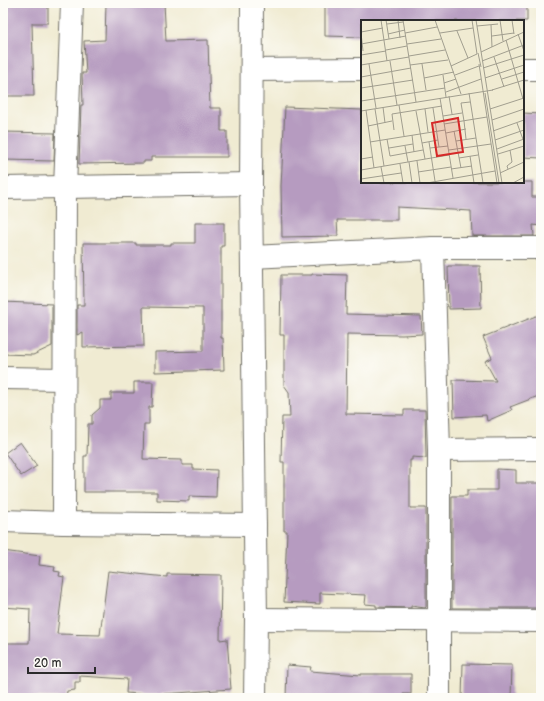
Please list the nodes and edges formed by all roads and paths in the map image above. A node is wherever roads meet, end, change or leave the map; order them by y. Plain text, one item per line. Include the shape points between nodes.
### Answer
1 (72, 3) edge
2 (252, 3) edge
3 (361, 69) edge
4 (524, 69) edge
5 (541, 69) edge
6 (252, 70) junction
7 (251, 184) junction
8 (3, 188) edge
9 (65, 188) junction
10 (433, 248) junction
11 (541, 248) edge
12 (252, 257) junction
13 (3, 378) edge
14 (64, 379) junction
15 (541, 449) edge
16 (439, 450) junction
17 (3, 521) edge
18 (64, 523) junction
19 (255, 525) junction
20 (256, 619) junction
21 (439, 621) junction
22 (541, 621) edge
23 (255, 698) edge
24 (439, 698) edge

1 - 9 street
2 - 6 street
3 - 6 street
4 - 5 street
6 - 7 street
7 - 9 street
7 - 12 street
8 - 9 street
9 - 14 street
10 - 11 street
10 - 12 street
10 - 16 street
12 - 19 street
13 - 14 street
14 - 18 street
15 - 16 street
16 - 21 street
17 - 18 street
18 - 19 street
19 - 20 street
20 - 21 street
20 - 23 street
21 - 22 street
21 - 24 street

